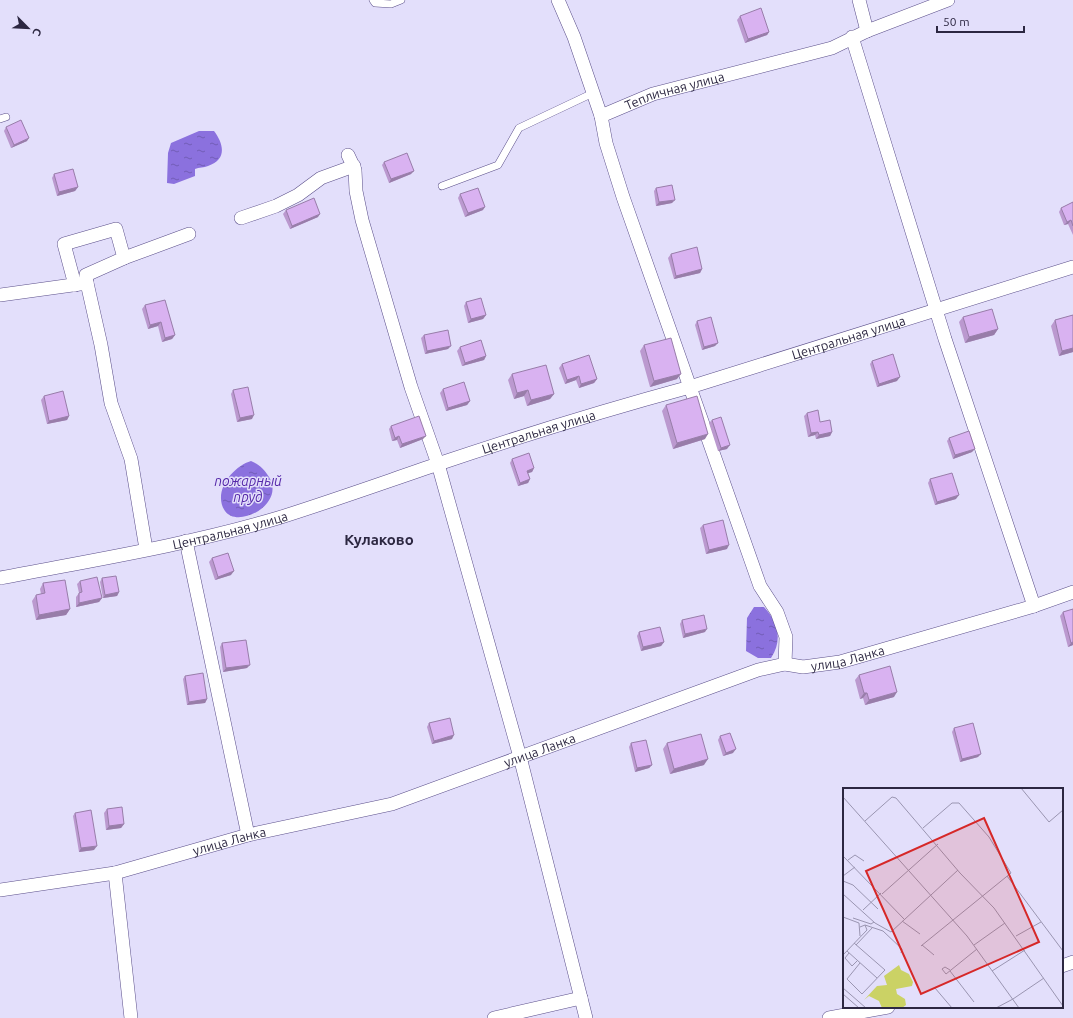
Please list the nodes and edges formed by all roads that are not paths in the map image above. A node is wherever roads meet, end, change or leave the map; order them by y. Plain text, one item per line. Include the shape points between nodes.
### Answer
1 (373, 0) edge
2 (401, 0) edge
3 (558, 0) edge
4 (859, 0) edge
5 (948, 0) edge
6 (867, 31) junction
7 (852, 37) junction
8 (593, 93) junction
9 (601, 116) junction
10 (442, 186) dead end
11 (241, 218) dead end
12 (189, 234) dead end
13 (124, 258) junction
14 (1073, 267) edge
15 (81, 284) junction
16 (0, 295) edge
17 (936, 310) junction
18 (690, 387) junction
19 (438, 464) junction
20 (186, 541) junction
21 (146, 549) junction
22 (0, 578) edge
23 (1073, 592) edge
24 (1034, 606) junction
25 (785, 664) junction
26 (520, 757) junction
27 (248, 835) junction
28 (115, 873) junction
29 (0, 890) edge
30 (1073, 962) edge
31 (1063, 966) edge
32 (581, 998) junction
33 (883, 1008) edge
34 (131, 1018) edge
35 (494, 1018) edge
36 (586, 1018) edge
37 (829, 1018) edge

1 - 2 lane via 375,3 391,4
3 - 8 street
4 - 6 street
5 - 6 street, Тепличная улица
6 - 7 street, Тепличная улица
7 - 9 street, Тепличная улица via 832,48 653,94
7 - 17 street
8 - 9 street
8 - 10 lane via 520,128 498,165
9 - 18 street via 606,143 623,197
11 - 19 street via 298,195 351,161 362,220 411,387
12 - 13 street
13 - 15 street via 86,274
13 - 15 street via 116,229 64,244
14 - 17 street, Центральная улица
15 - 16 street
15 - 21 street via 101,345 111,403 131,459
17 - 18 street, Центральная улица
17 - 24 street
18 - 19 street, Центральная улица via 627,404
18 - 25 street via 760,586 777,612 784,630
19 - 20 street, Центральная улица via 277,518
19 - 26 street
20 - 21 street, Центральная улица
20 - 27 street
21 - 22 street, Центральная улица
23 - 24 street, улица Ланка
24 - 25 street, улица Ланка via 840,662 803,666
25 - 26 street, улица Ланка via 758,670
26 - 27 street, улица Ланка via 392,804
26 - 32 street
27 - 28 street, улица Ланка
28 - 29 street, улица Ланка
28 - 34 street
30 - 31 street
32 - 35 street
32 - 36 street
33 - 37 street

